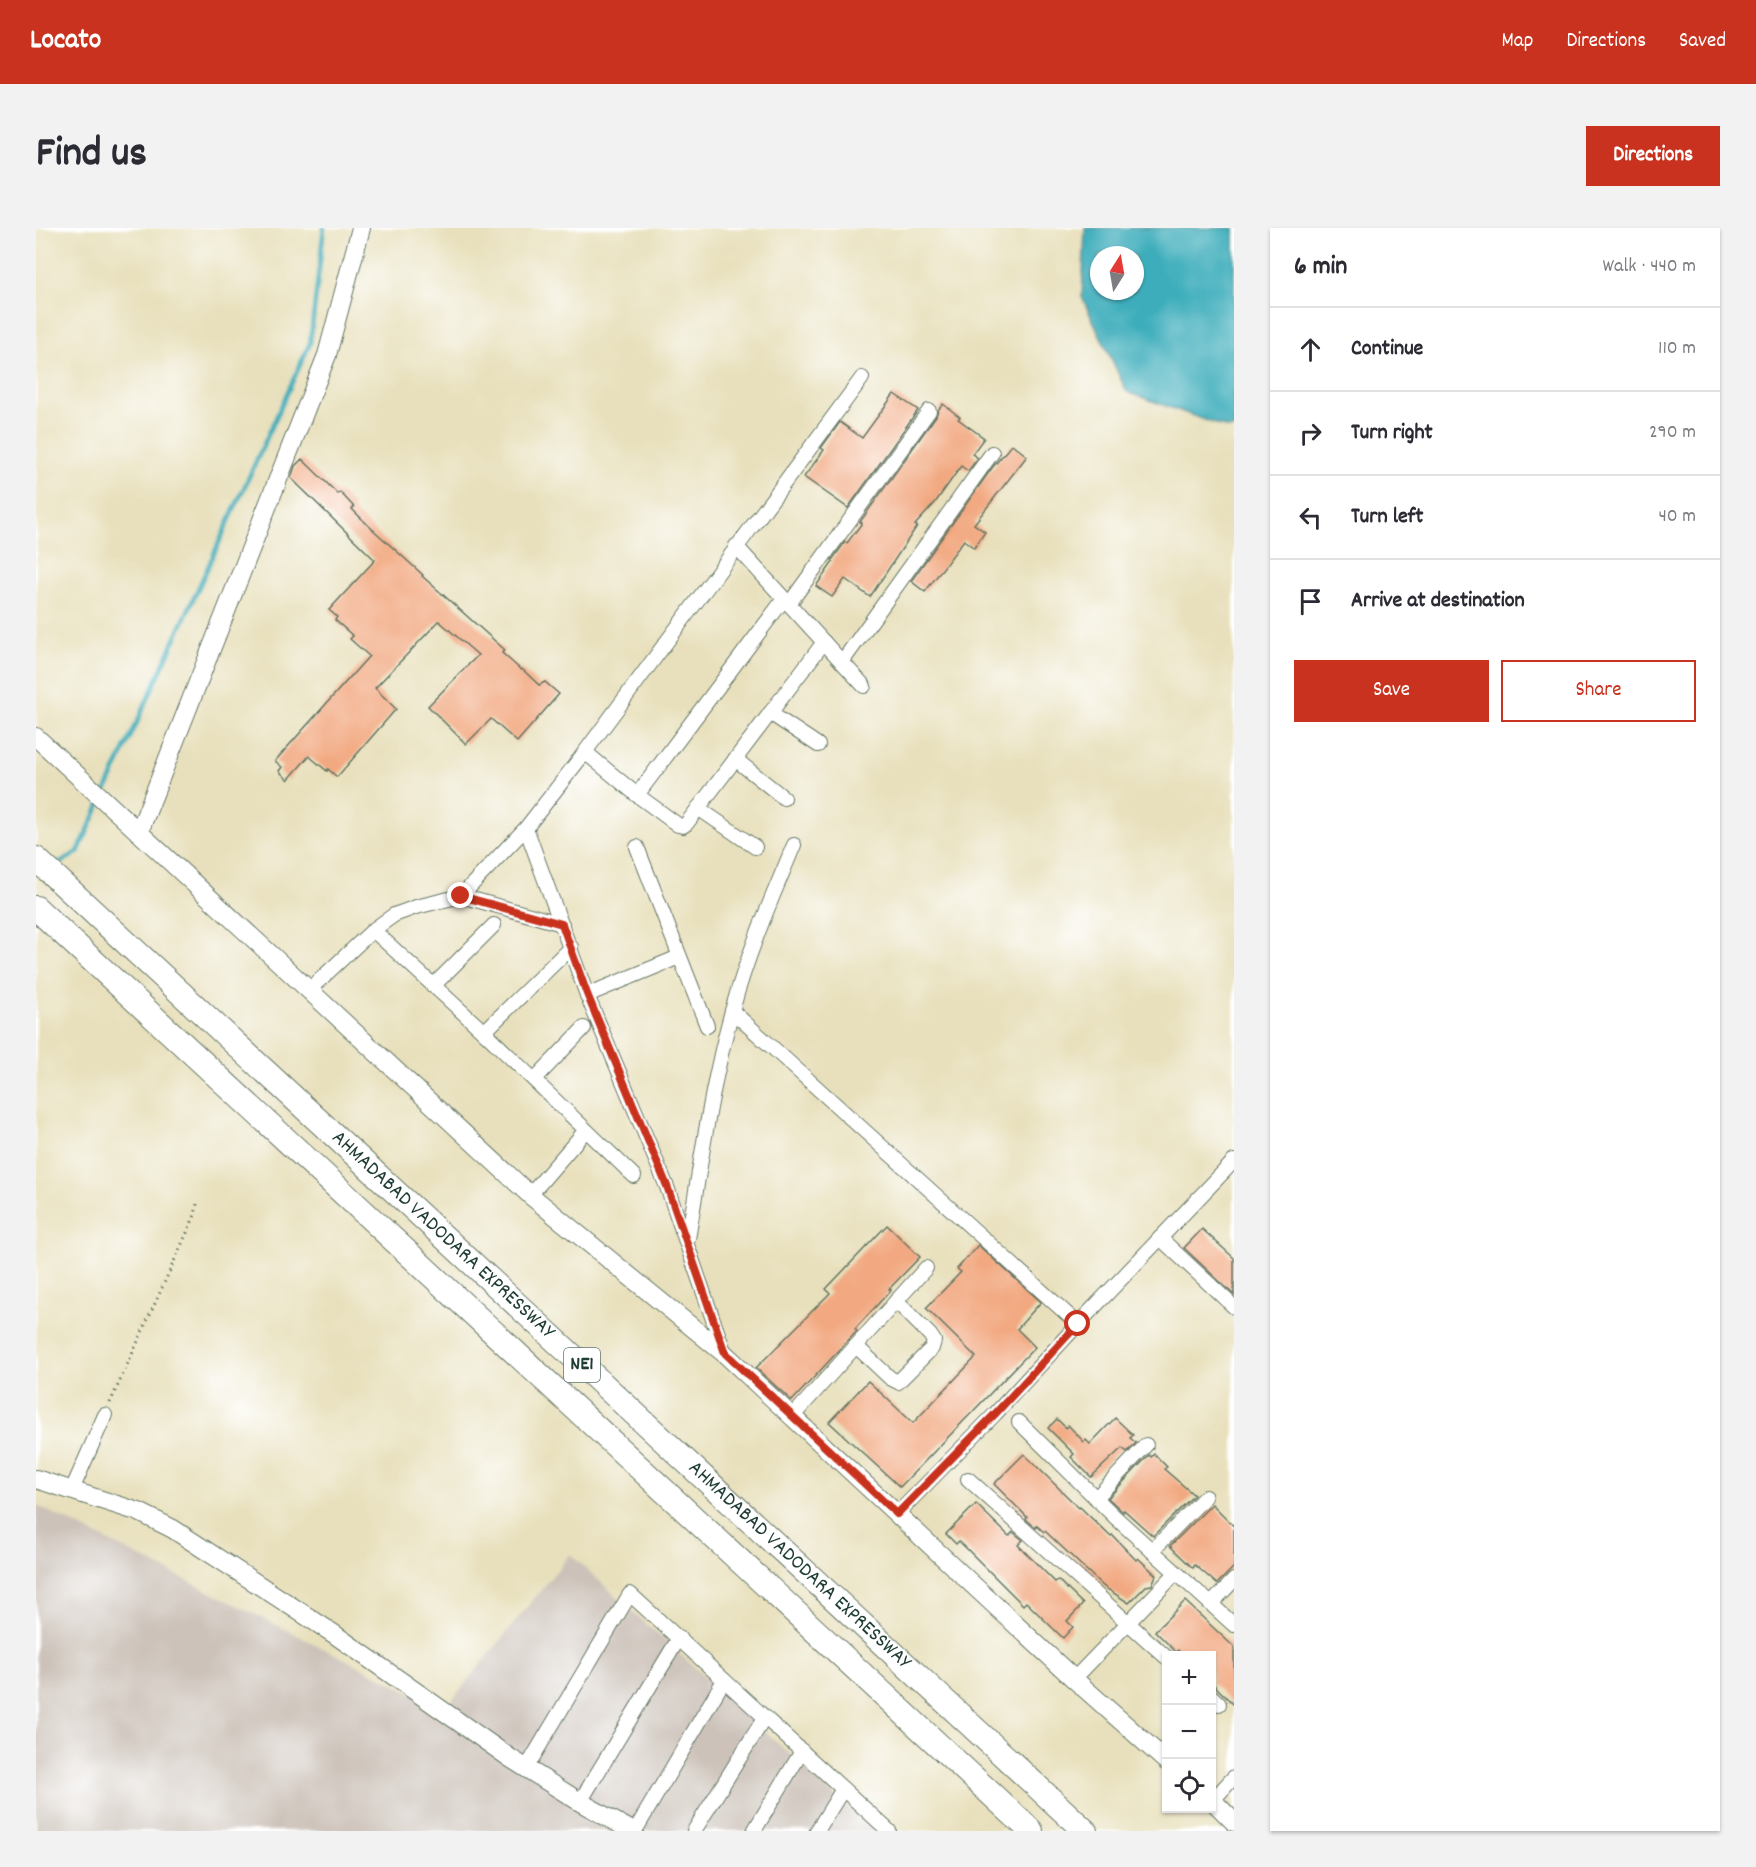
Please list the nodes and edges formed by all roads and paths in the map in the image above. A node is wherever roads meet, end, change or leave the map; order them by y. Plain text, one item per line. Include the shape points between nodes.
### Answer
1 (361, 228) edge
2 (862, 378) dead end
3 (929, 411) dead end
4 (992, 453) dead end
5 (736, 546) junction
6 (786, 601) junction
7 (824, 642) junction
8 (842, 662) junction
9 (864, 686) dead end
10 (770, 713) junction
11 (36, 737) edge
12 (818, 745) dead end
13 (585, 752) junction
14 (735, 759) junction
15 (638, 795) junction
16 (784, 798) dead end
17 (699, 808) junction
18 (526, 828) junction
19 (139, 832) junction
20 (794, 845) dead end
21 (638, 847) dead end
22 (755, 847) dead end
23 (38, 861) edge
24 (461, 896) junction
25 (41, 912) edge
26 (562, 924) junction
27 (494, 925) dead end
28 (373, 930) junction
29 (571, 947) junction
30 (679, 957) junction
31 (432, 986) junction
32 (309, 990) junction
33 (587, 994) junction
34 (732, 1011) junction
35 (707, 1026) dead end
36 (584, 1028) dead end
37 (484, 1032) junction
38 (534, 1080) junction
39 (586, 1130) junction
40 (1234, 1161) edge
41 (634, 1176) dead end
42 (530, 1194) junction
43 (197, 1204) dead end
44 (1160, 1238) junction
45 (687, 1241) junction
46 (926, 1268) dead end
47 (1234, 1287) edge
48 (896, 1302) junction
49 (1229, 1302) edge
50 (1078, 1324) junction
51 (856, 1346) junction
52 (725, 1353) junction
53 (105, 1414) joint
54 (792, 1417) junction
55 (1019, 1422) dead end
56 (1146, 1445) dead end
57 (36, 1479) edge
58 (968, 1479) dead end
59 (72, 1490) junction
60 (1205, 1497) dead end
61 (1096, 1498) junction
62 (897, 1514) junction
63 (1152, 1551) junction
64 (1176, 1573) junction
65 (1234, 1580) edge
66 (1211, 1604) junction
67 (1128, 1622) junction
68 (1234, 1625) edge
69 (679, 1638) junction
70 (1162, 1653) edge
71 (1074, 1679) junction
72 (724, 1680) junction
73 (765, 1717) junction
74 (802, 1751) junction
75 (1165, 1759) edge
76 (527, 1767) junction
77 (1234, 1777) edge
78 (843, 1789) junction
79 (1216, 1797) edge
80 (580, 1802) junction
81 (1216, 1805) edge
82 (1234, 1822) edge
83 (634, 1831) edge
84 (694, 1831) edge
85 (754, 1831) edge
86 (817, 1831) edge
87 (889, 1831) edge
88 (1031, 1831) edge
89 (1085, 1831) edge

1 - 19 street via 327,355
2 - 5 street
3 - 6 street
4 - 8 street
5 - 6 street
5 - 13 street
6 - 7 street
6 - 15 street
7 - 8 street
7 - 10 street
8 - 9 street
10 - 12 street
10 - 14 street
11 - 19 street
13 - 15 street
13 - 18 street
14 - 16 street
14 - 17 street
15 - 17 street via 678,825 687,823
17 - 22 street
18 - 24 street
18 - 26 street
19 - 32 street
20 - 34 street via 753,942
21 - 30 street
23 - 89 highway, AHMADABAD VADODARA EXPRESSWAY / NE1
24 - 26 street
24 - 28 street via 394,915
25 - 88 highway, AHMADABAD VADODARA EXPRESSWAY / NE1
26 - 29 street
27 - 31 street
28 - 31 street
28 - 32 street
29 - 33 street
29 - 37 street
30 - 33 street
30 - 35 street
31 - 37 street
32 - 42 street
33 - 45 street
34 - 45 street
34 - 50 street
36 - 38 street
37 - 38 street
38 - 39 street
39 - 41 street
39 - 42 street
40 - 44 street
42 - 52 street
43 - 53 path
44 - 49 street
44 - 50 street
45 - 52 street
46 - 48 street
47 - 49 street
48 - 51 street
48 - 51 street via 930,1335 934,1341 932,1348 898,1382
50 - 62 street
51 - 54 street
52 - 54 street
53 - 59 street
54 - 62 street
55 - 61 street
56 - 61 street
57 - 59 street
58 - 67 street
59 - 76 street via 139,1512 173,1529
60 - 63 street
61 - 63 street
62 - 71 street
63 - 64 street
64 - 66 street
64 - 67 street
65 - 66 street
66 - 68 street
67 - 70 street
67 - 71 street
69 - 72 street
69 - 76 street via 630,1594
69 - 80 street
71 - 75 street
72 - 73 street
72 - 83 street
73 - 74 street
73 - 84 street
74 - 78 street
74 - 85 street
76 - 80 street
77 - 79 street
78 - 86 street
78 - 87 street
80 - 83 street
81 - 82 street

